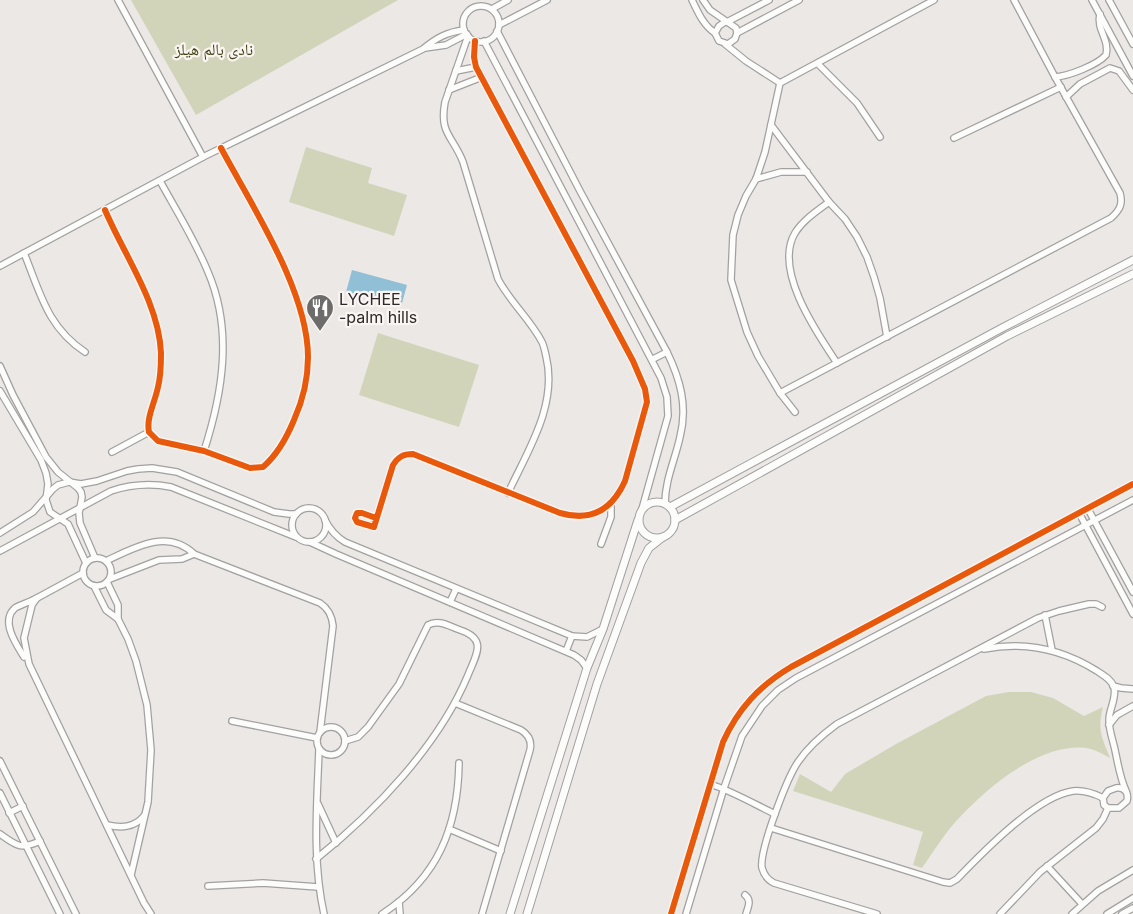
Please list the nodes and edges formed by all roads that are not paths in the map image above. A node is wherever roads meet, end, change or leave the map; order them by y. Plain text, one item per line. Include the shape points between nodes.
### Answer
1 (118, 0) edge
2 (508, 0) edge
3 (547, 0) edge
4 (692, 0) edge
5 (703, 0) edge
6 (768, 0) edge
7 (799, 0) edge
8 (934, 0) edge
9 (1014, 0) edge
10 (1092, 0) edge
11 (1108, 0) edge
12 (492, 9) junction
13 (1100, 14) junction
14 (726, 22) junction
15 (498, 28) junction
16 (466, 33) junction
17 (715, 33) junction
18 (737, 33) junction
19 (475, 41) junction
20 (484, 41) junction
21 (724, 44) junction
22 (1133, 44) edge
23 (422, 49) junction
24 (1095, 63) junction
25 (818, 64) junction
26 (476, 67) junction
27 (456, 71) junction
28 (1101, 72) junction
29 (1074, 73) junction
30 (1133, 76) edge
31 (482, 77) junction
32 (1055, 77) junction
33 (780, 83) junction
34 (1080, 84) junction
35 (1061, 87) junction
36 (449, 90) junction
37 (1133, 90) edge
38 (1066, 97) junction
39 (770, 125) junction
40 (880, 137) dead end
41 (954, 138) dead end
42 (221, 148) junction
43 (203, 157) junction
44 (807, 172) junction
45 (756, 179) junction
46 (160, 180) junction
47 (829, 202) junction
48 (104, 210) junction
49 (24, 253) junction
50 (1133, 260) edge
51 (0, 266) edge
52 (1133, 274) edge
53 (1002, 328) junction
54 (1007, 336) junction
55 (887, 337) junction
56 (85, 352) dead end
57 (667, 352) junction
58 (653, 359) junction
59 (837, 363) junction
60 (1, 370) edge
61 (0, 391) edge
62 (780, 393) junction
63 (796, 412) dead end
64 (149, 432) junction
65 (204, 450) junction
66 (112, 452) dead end
67 (70, 482) junction
68 (1133, 485) edge
69 (508, 493) junction
70 (48, 494) junction
71 (1133, 500) edge
72 (610, 504) junction
73 (668, 506) junction
74 (80, 508) junction
75 (642, 509) junction
76 (1088, 509) junction
77 (1079, 513) junction
78 (296, 514) junction
79 (376, 518) dead end
80 (59, 519) junction
81 (325, 520) junction
82 (638, 520) junction
83 (675, 520) junction
84 (1095, 521) junction
85 (1086, 525) junction
86 (0, 533) edge
87 (296, 537) junction
88 (663, 538) junction
89 (87, 541) junction
90 (310, 542) junction
91 (601, 544) dead end
92 (78, 546) junction
93 (0, 551) edge
94 (194, 554) junction
95 (95, 558) junction
96 (106, 560) junction
97 (86, 562) junction
98 (83, 573) junction
99 (109, 580) junction
100 (94, 586) junction
101 (456, 589) junction
102 (1133, 592) edge
103 (37, 598) junction
104 (450, 602) junction
105 (1102, 607) dead end
106 (1133, 614) edge
107 (1045, 615) junction
108 (118, 619) junction
109 (602, 629) junction
110 (572, 636) junction
111 (1052, 650) junction
112 (566, 651) junction
113 (976, 651) junction
114 (28, 664) junction
115 (587, 668) junction
116 (1113, 686) junction
117 (1133, 689) edge
118 (456, 703) junction
119 (1133, 706) edge
120 (232, 722) dead end
121 (1109, 725) junction
122 (320, 732) junction
123 (317, 738) junction
124 (345, 741) junction
125 (319, 749) junction
126 (0, 761) edge
127 (459, 763) dead end
128 (710, 784) junction
129 (724, 788) junction
130 (0, 793) edge
131 (1127, 793) junction
132 (1103, 798) junction
133 (317, 802) junction
134 (1133, 803) edge
135 (23, 806) junction
136 (1108, 808) junction
137 (9, 813) junction
138 (775, 814) junction
139 (145, 815) junction
140 (107, 824) junction
141 (771, 828) junction
142 (449, 829) junction
143 (0, 834) edge
144 (40, 841) junction
145 (336, 843) junction
146 (26, 847) junction
147 (501, 851) junction
148 (316, 859) junction
149 (1047, 866) junction
150 (1133, 870) edge
151 (131, 875) junction
152 (208, 886) dead end
153 (318, 887) junction
154 (745, 895) dead end
155 (1133, 898) edge
156 (398, 902) junction
157 (1082, 904) junction
158 (1133, 908) edge
159 (60, 914) edge
160 (76, 914) edge
161 (151, 914) edge
162 (324, 914) edge
163 (382, 914) edge
164 (400, 914) edge
165 (482, 914) edge
166 (510, 914) edge
167 (527, 914) edge
168 (671, 914) edge
169 (686, 914) edge
170 (746, 914) edge
171 (877, 914) edge
172 (1000, 914) edge
173 (1072, 914) edge
174 (1108, 914) edge
175 (1122, 914) edge

1 - 43 street
2 - 12 street
3 - 15 street
4 - 17 street via 703,21
5 - 14 street
6 - 14 street
7 - 18 street
8 - 25 street
9 - 32 street
10 - 13 street
11 - 22 street
12 - 15 street via 497,16
12 - 16 street via 480,6 469,11 464,20
13 - 24 street via 1098,24 1107,51 1104,58
13 - 30 street
14 - 17 street via 718,26
14 - 18 street via 734,26
15 - 20 street via 490,39
15 - 57 street via 580,191
16 - 19 street
16 - 23 street via 446,45
16 - 23 street via 446,34
16 - 27 street
17 - 21 street
18 - 21 street via 733,42
19 - 20 street
19 - 26 street
20 - 58 street
21 - 33 street
23 - 42 street
24 - 28 street
24 - 29 street
25 - 33 street
25 - 40 street via 856,103
26 - 27 street
26 - 31 street
27 - 36 street
28 - 34 street
28 - 37 street via 1110,68 1120,71
29 - 32 street
29 - 34 street via 1080,77
31 - 36 street
31 - 72 street via 614,324 645,389 647,402 625,481 617,498
32 - 35 street
33 - 39 street
34 - 38 street
35 - 38 street
35 - 41 street
36 - 69 street via 443,112 445,132 463,162 498,280 543,343 549,366 545,412
38 - 55 street via 1120,192 1122,200 1117,213
39 - 44 street
39 - 45 street
42 - 43 street
42 - 65 street via 290,280 305,331 308,357 300,406 290,431 266,464 250,468
43 - 46 street
44 - 45 street via 781,172
44 - 47 street
45 - 62 street via 740,209 733,235 731,280 747,332
46 - 48 street
46 - 65 street via 209,273 221,318 222,372
47 - 55 street via 846,219 867,257 880,298
47 - 59 street via 802,224 794,235 788,262 808,314
48 - 49 street
48 - 64 street via 146,293 158,330 159,384
49 - 51 street
49 - 56 street via 53,322
50 - 53 street
52 - 54 street
53 - 54 street
53 - 73 street
54 - 83 street
55 - 59 street
57 - 58 street
57 - 73 street via 680,384 684,411 667,482
58 - 75 street via 667,397 668,416
59 - 62 street
60 - 67 street via 46,457
61 - 70 street via 41,460
62 - 63 street
64 - 65 street via 158,441
64 - 66 street
67 - 70 street via 58,485
67 - 74 street via 81,492
67 - 78 street via 98,481 138,469 165,470 274,512
68 - 76 street
69 - 72 street via 569,516 588,516
69 - 79 street via 407,454 393,465
70 - 80 street via 47,506
70 - 86 street via 33,512
71 - 84 street
72 - 91 street via 611,517
73 - 75 street via 656,502
73 - 83 street
74 - 80 street
74 - 87 street via 126,486 156,484 186,492
74 - 89 street via 80,523
75 - 82 street
76 - 77 street
76 - 84 street
77 - 85 street
77 - 128 street via 770,680 735,719 723,742
78 - 81 street via 310,508
78 - 87 street via 292,523
80 - 92 street via 68,524
80 - 93 street
81 - 90 street via 323,534
81 - 101 street via 333,533 345,542
82 - 88 street via 648,537
82 - 109 street
83 - 88 street via 672,531
84 - 85 street
84 - 102 street
85 - 106 street
85 - 129 street via 787,684 762,706 748,725
87 - 90 street
88 - 167 street via 644,555 597,684
89 - 92 street
89 - 95 street
90 - 104 street
92 - 97 street
94 - 96 street via 182,546 155,541
94 - 99 street via 182,559 159,560
94 - 122 street via 320,603 330,613 333,626
95 - 96 street
95 - 97 street
96 - 99 street via 111,569
97 - 98 street
98 - 100 street via 85,580
98 - 103 street
99 - 100 street via 101,586
99 - 108 street via 118,605
100 - 108 street via 106,610
101 - 104 street
101 - 110 street
103 - 114 street via 30,610 24,638
103 - 114 street via 14,609 7,619 8,632
104 - 112 street
105 - 107 street via 1089,604
107 - 111 street
107 - 113 street
108 - 139 street via 136,660 147,705 151,759
109 - 110 street via 587,637
109 - 115 street
110 - 112 street
111 - 113 street via 1017,646
111 - 116 street via 1082,662 1108,678
112 - 115 street
113 - 138 street via 823,735 797,764
114 - 140 street
115 - 166 street
116 - 117 street
116 - 121 street
118 - 124 street via 478,644 467,632 433,622 424,629 399,684 368,727 358,737
118 - 145 street via 402,776
118 - 147 street via 521,730 530,741
119 - 121 street via 1120,713
120 - 123 street
121 - 131 street
122 - 123 street
122 - 124 street via 330,727 337,728
123 - 125 street
124 - 125 street via 340,752 333,755
125 - 133 street
126 - 135 street
127 - 142 street via 457,796
128 - 129 street
128 - 168 street
129 - 138 street
129 - 169 street
130 - 137 street
131 - 132 street via 1122,788 1113,789
131 - 134 street
131 - 136 street via 1127,801 1122,806
132 - 136 street
132 - 141 street via 1078,791 1054,798 1016,823 957,879 947,883
133 - 145 street
133 - 148 street
135 - 137 street
135 - 144 street
136 - 149 street via 1096,828
137 - 146 street
138 - 141 street
139 - 140 street via 128,826
139 - 151 street
140 - 151 street
141 - 171 street via 762,866 766,877
142 - 147 street
142 - 156 street via 435,862
143 - 146 street
144 - 146 street
144 - 160 street
145 - 148 street
146 - 159 street
147 - 165 street
148 - 153 street
149 - 157 street
149 - 172 street
150 - 157 street via 1098,890
151 - 161 street
152 - 153 street via 263,883
153 - 162 street
154 - 170 street via 749,902
155 - 174 street
156 - 163 street
156 - 164 street
157 - 173 street
158 - 175 street

